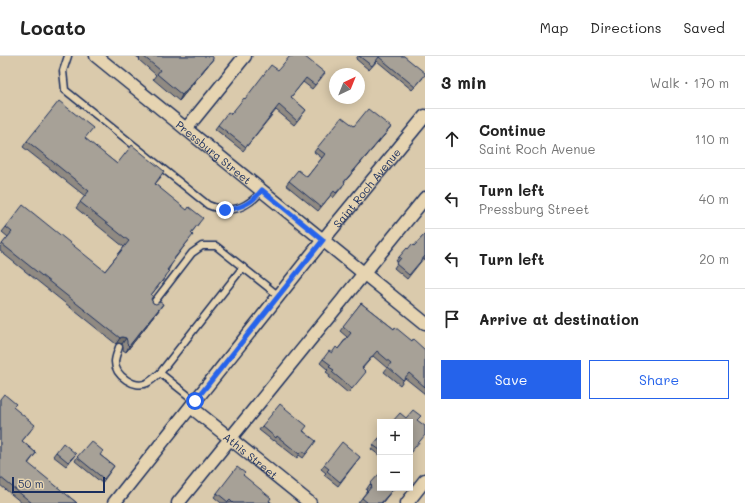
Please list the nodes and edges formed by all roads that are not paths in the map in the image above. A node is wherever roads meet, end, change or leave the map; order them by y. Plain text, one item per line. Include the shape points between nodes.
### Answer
1 (68, 56) edge
2 (96, 56) edge
3 (245, 56) edge
4 (425, 116) edge
5 (186, 129) junction
6 (262, 190) junction
7 (425, 198) edge
8 (323, 240) junction
9 (243, 267) junction
10 (364, 273) junction
11 (279, 296) junction
12 (152, 305) edge
13 (425, 323) edge
14 (119, 347) edge
15 (160, 373) junction
16 (193, 404) junction
17 (230, 438) junction
18 (425, 480) edge
19 (114, 503) edge
20 (178, 503) edge
21 (310, 503) edge
22 (407, 503) edge

1 - 6 lane via 63,71 65,90 208,205 225,210 239,208 255,200
2 - 5 street, Pressburg Street
3 - 5 street
4 - 8 street, Saint Roch Avenue
5 - 6 street, Pressburg Street
6 - 8 street, Pressburg Street
7 - 10 street
8 - 10 street, Pressburg Street
8 - 11 street, Saint Roch Avenue
9 - 11 lane
9 - 12 lane via 216,246 202,246 192,253
9 - 15 lane
10 - 13 street, Pressburg Street
10 - 17 street
11 - 16 street, Saint Roch Avenue
14 - 15 lane via 114,362 119,373 129,382 147,383
15 - 16 lane
16 - 17 street, Athis Street
16 - 19 street, Saint Roch Avenue
17 - 20 street
17 - 21 street, Athis Street
18 - 22 street

